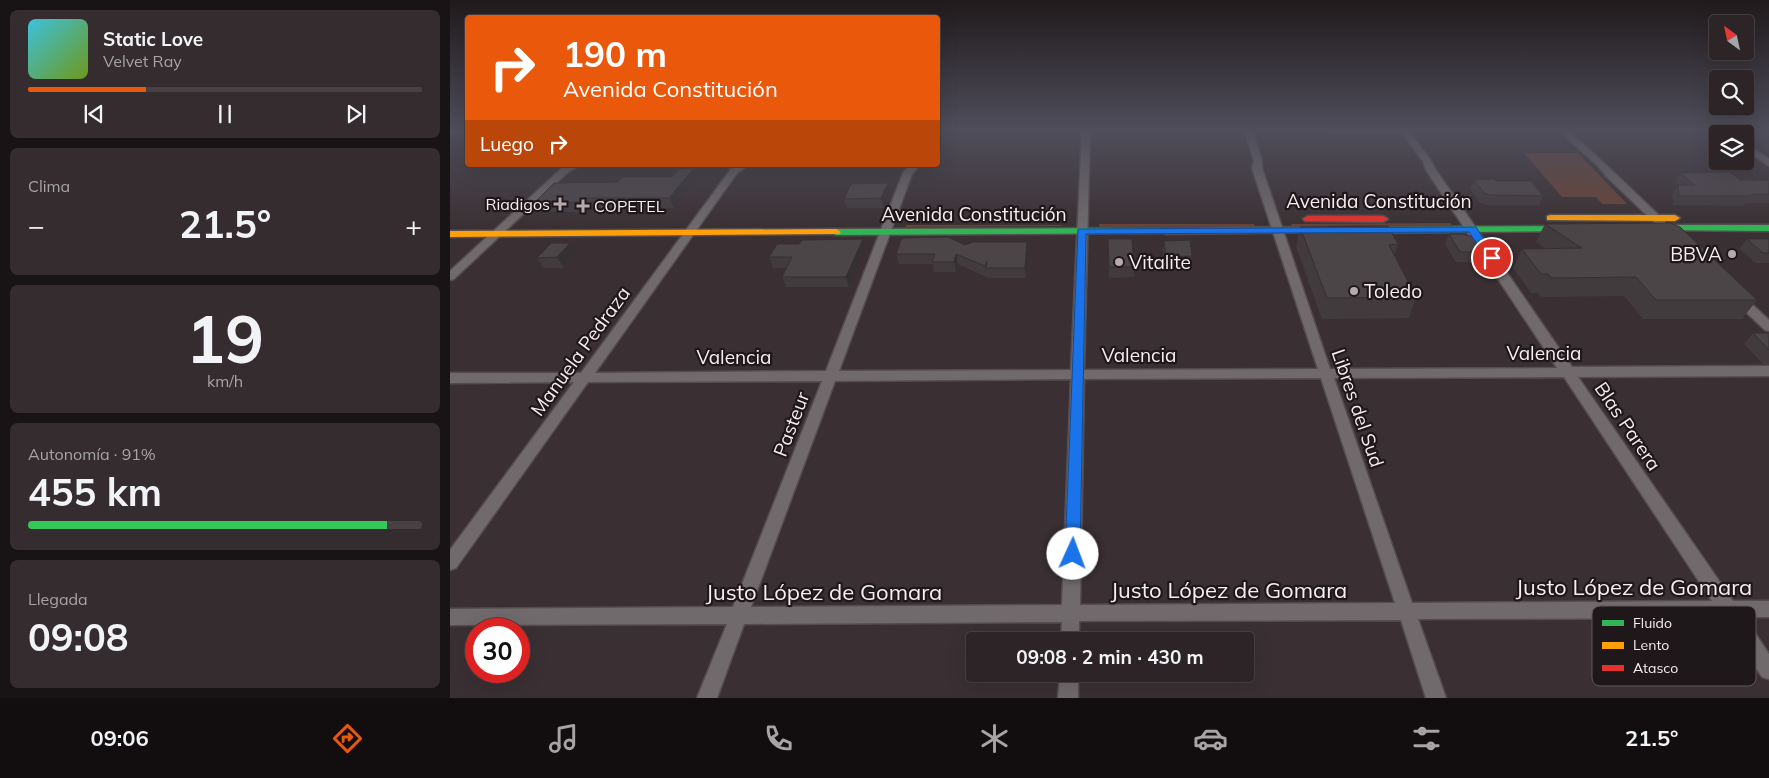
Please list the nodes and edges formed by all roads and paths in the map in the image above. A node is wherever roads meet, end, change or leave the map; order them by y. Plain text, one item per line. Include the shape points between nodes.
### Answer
1 (1085, 163) edge
2 (1258, 163) edge
3 (1428, 163) edge
4 (1600, 163) edge
5 (571, 167) edge
6 (741, 167) edge
7 (913, 167) edge
8 (1769, 217) edge
9 (1654, 218) junction
10 (697, 222) junction
11 (450, 223) edge
12 (508, 223) junction
13 (1468, 224) junction
14 (1275, 225) junction
15 (888, 226) junction
16 (1082, 226) junction
17 (1666, 228) junction
18 (1769, 228) edge
19 (689, 233) junction
20 (450, 234) edge
21 (496, 234) junction
22 (1680, 242) edge
23 (450, 277) edge
24 (1728, 288) edge
25 (1769, 327) edge
26 (1769, 371) edge
27 (1567, 372) junction
28 (1325, 373) junction
29 (1079, 374) junction
30 (831, 376) junction
31 (584, 377) junction
32 (450, 378) edge
33 (450, 563) edge
34 (1726, 606) edge
35 (1756, 609) edge
36 (1769, 609) edge
37 (1592, 610) edge
38 (1407, 611) junction
39 (1071, 613) junction
40 (739, 615) junction
41 (450, 617) edge
42 (1070, 632) edge
43 (1756, 651) edge
44 (1769, 670) edge
45 (1069, 682) edge
46 (707, 698) edge
47 (1068, 698) edge
48 (1436, 698) edge

1 - 16 street
2 - 14 street, Libres del Sud
3 - 13 street, Blas Parera
4 - 9 street
5 - 12 street
6 - 10 street, Manuela Pedraza via 734,171
7 - 15 street, Pasteur
8 - 9 main road, Avenida Constitución
9 - 13 main road, Avenida Constitución
9 - 17 street
10 - 12 main road, Avenida Constitución
10 - 15 main road, Avenida Constitución
10 - 19 street, Manuela Pedraza
11 - 12 main road, Avenida Constitución
12 - 21 street
13 - 14 main road, Avenida Constitución
13 - 17 main road, Avenida Constitución
13 - 27 street, Blas Parera
14 - 16 main road, Avenida Constitución
14 - 28 street, Libres del Sud
15 - 16 main road, Avenida Constitución
15 - 19 main road, Avenida Constitución
15 - 30 street, Pasteur
16 - 29 street
17 - 18 main road, Avenida Constitución
17 - 22 street
19 - 21 main road, Avenida Constitución
19 - 31 street, Manuela Pedraza
20 - 21 main road, Avenida Constitución
21 - 23 street
24 - 25 street
26 - 27 street, Valencia
27 - 28 street, Valencia
27 - 34 street, Blas Parera
28 - 29 street, Valencia
28 - 38 street, Libres del Sud
29 - 30 street, Valencia
29 - 39 street
30 - 31 street, Valencia
30 - 40 street, Pasteur
31 - 32 street, Valencia
31 - 33 street, Manuela Pedraza
35 - 36 street, Justo López de Gomara
37 - 38 street, Justo López de Gomara
38 - 39 street, Justo López de Gomara
38 - 48 street, Libres del Sud
39 - 40 street, Justo López de Gomara
39 - 42 street
40 - 41 street, Justo López de Gomara
40 - 46 street, Pasteur
43 - 44 street, Blas Parera
45 - 47 street

